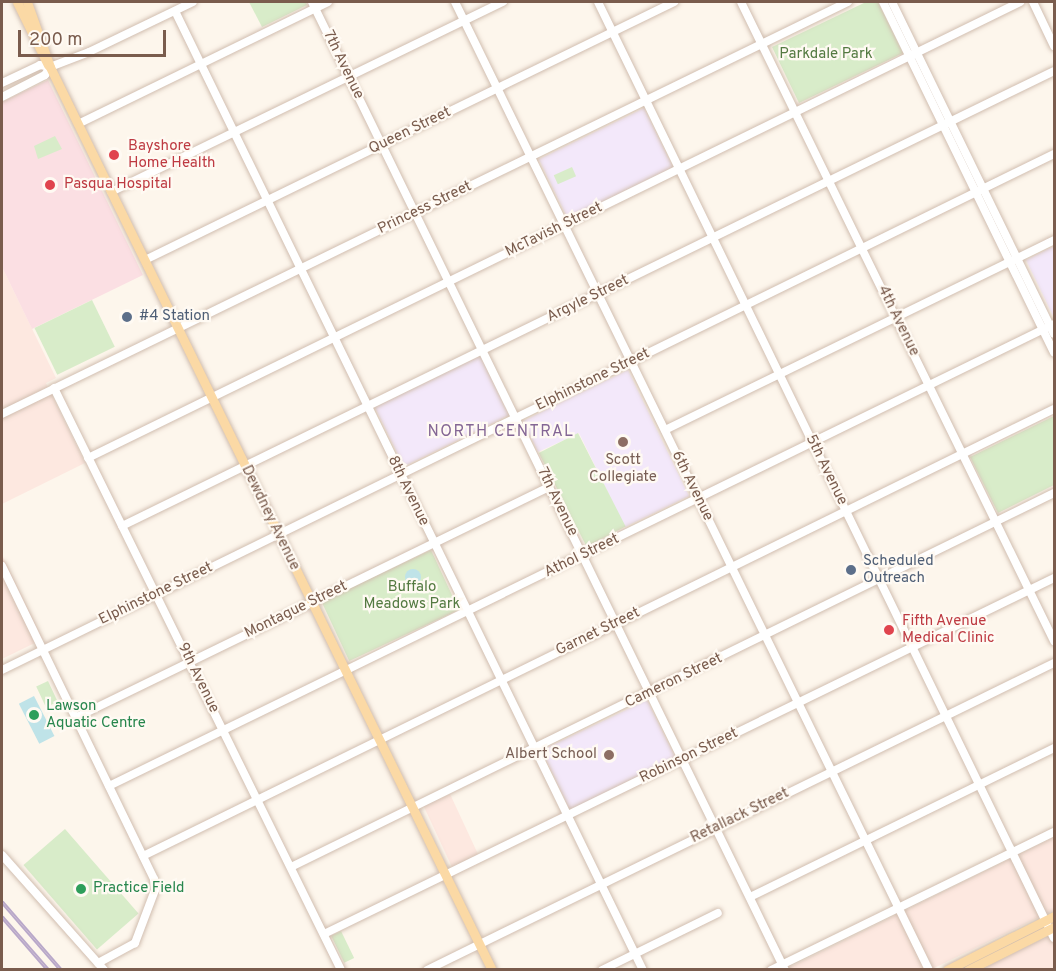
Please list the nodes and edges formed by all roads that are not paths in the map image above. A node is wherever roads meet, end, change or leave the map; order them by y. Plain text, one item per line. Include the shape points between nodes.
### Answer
1 (17, 2) edge
2 (27, 2) edge
3 (193, 2) edge
4 (328, 2) edge
5 (455, 2) edge
6 (503, 2) edge
7 (598, 2) edge
8 (674, 2) edge
9 (741, 2) edge
10 (848, 2) edge
11 (883, 2) edge
12 (892, 2) edge
13 (1020, 2) edge
14 (1033, 2) edge
15 (182, 4) edge
16 (313, 5) edge
17 (175, 10) junction
18 (464, 20) junction
19 (612, 31) junction
20 (762, 43) junction
21 (1054, 46) edge
22 (913, 54) junction
23 (201, 64) junction
24 (50, 67) junction
25 (1054, 71) edge
26 (349, 76) junction
27 (2, 83) edge
28 (498, 88) junction
29 (2, 97) edge
30 (646, 102) junction
31 (795, 111) junction
32 (947, 123) junction
33 (78, 124) junction
34 (235, 133) junction
35 (382, 145) junction
36 (1054, 154) edge
37 (531, 157) junction
38 (679, 168) junction
39 (829, 181) junction
40 (980, 190) junction
41 (111, 192) junction
42 (268, 200) junction
43 (415, 213) junction
44 (565, 225) junction
45 (713, 238) junction
46 (1054, 240) edge
47 (862, 248) junction
48 (145, 260) junction
49 (1014, 260) junction
50 (302, 268) junction
51 (448, 281) junction
52 (598, 294) junction
53 (746, 306) junction
54 (896, 318) junction
55 (178, 328) junction
56 (1051, 328) edge
57 (335, 338) junction
58 (483, 350) junction
59 (1054, 352) edge
60 (632, 362) junction
61 (779, 374) junction
62 (929, 386) junction
63 (54, 388) junction
64 (212, 397) junction
65 (368, 406) junction
66 (1054, 409) edge
67 (2, 414) edge
68 (515, 417) junction
69 (665, 430) junction
70 (813, 442) junction
71 (963, 454) junction
72 (88, 458) junction
73 (245, 466) junction
74 (400, 475) junction
75 (549, 486) junction
76 (1054, 493) edge
77 (699, 499) junction
78 (846, 510) junction
79 (996, 522) junction
80 (122, 526) junction
81 (279, 535) junction
82 (434, 543) junction
83 (583, 555) junction
84 (2, 566) edge
85 (732, 566) junction
86 (1054, 578) edge
87 (880, 579) junction
88 (1030, 590) junction
89 (156, 594) junction
90 (311, 603) junction
91 (468, 611) junction
92 (616, 623) junction
93 (766, 636) junction
94 (1054, 641) edge
95 (914, 648) junction
96 (42, 650) junction
97 (190, 662) junction
98 (1054, 663) edge
99 (2, 670) edge
100 (345, 671) junction
101 (501, 679) junction
102 (651, 693) junction
103 (799, 703) junction
104 (946, 715) junction
105 (75, 718) junction
106 (224, 730) junction
107 (379, 740) junction
108 (536, 748) junction
109 (1054, 748) edge
110 (682, 759) junction
111 (832, 771) junction
112 (980, 784) junction
113 (109, 786) junction
114 (258, 800) junction
115 (412, 808) junction
116 (569, 816) junction
117 (716, 827) junction
118 (1054, 832) edge
119 (866, 840) junction
120 (1013, 852) junction
121 (2, 855) edge
122 (143, 856) junction
123 (291, 867) junction
124 (445, 875) junction
125 (602, 884) junction
126 (750, 897) junction
127 (899, 908) junction
128 (718, 914) dead end
129 (1052, 926) edge
130 (324, 934) junction
131 (479, 944) junction
132 (636, 953) junction
133 (98, 963) junction
134 (784, 967) edge
135 (105, 969) edge
136 (341, 969) edge
137 (427, 969) edge
138 (492, 969) edge
139 (602, 969) edge
140 (644, 969) edge
141 (771, 969) edge
142 (929, 969) edge
143 (947, 969) edge
144 (968, 969) edge

1 - 24 main road, Dewdney Avenue via 41,58
2 - 24 main road, Dewdney Avenue
3 - 15 street
4 - 16 street
5 - 18 street, 6th Avenue
6 - 18 street
7 - 19 street, 5th Avenue
8 - 19 street, Queen Street
9 - 20 street, 4th Avenue
10 - 20 street, Princess Street
11 - 22 street
12 - 22 street
13 - 22 street, McTavish Street
14 - 21 street
15 - 17 street
16 - 23 street
16 - 26 street, 7th Avenue
17 - 23 street, 8th Avenue
17 - 24 street
18 - 26 street
18 - 28 street, 6th Avenue
19 - 28 street, Queen Street
19 - 30 street, 5th Avenue
20 - 30 street, Princess Street
20 - 31 street, 4th Avenue
22 - 31 street, McTavish Street
22 - 32 street
23 - 33 street
23 - 34 street, 8th Avenue
24 - 27 street via 40,66
24 - 29 street via 45,75
24 - 33 main road, Dewdney Avenue
25 - 32 street, Argyle Street
26 - 34 street
26 - 35 street, 7th Avenue
28 - 35 street, Queen Street
28 - 37 street, 6th Avenue
30 - 37 street, Princess Street
30 - 38 street, 5th Avenue
31 - 38 street, McTavish Street
31 - 39 street, 4th Avenue
32 - 39 street, Argyle Street
32 - 40 street
33 - 41 main road, Dewdney Avenue
34 - 41 street
34 - 42 street, 8th Avenue
35 - 42 street, Queen Street
35 - 43 street, 7th Avenue
36 - 40 street, Elphinstone Street
37 - 43 street, Princess Street
37 - 44 street, 6th Avenue
38 - 44 street, McTavish Street
38 - 45 street, 5th Avenue
39 - 45 street, Argyle Street
39 - 47 street, 4th Avenue
40 - 47 street, Elphinstone Street
40 - 49 street
41 - 48 main road, Dewdney Avenue
42 - 48 street, Queen Street
42 - 50 street, 8th Avenue
43 - 50 street, Princess Street
43 - 51 street, 7th Avenue
44 - 51 street, McTavish Street
44 - 52 street, 6th Avenue
45 - 52 street, Argyle Street
45 - 53 street, 5th Avenue
46 - 49 street
47 - 53 street, Elphinstone Street
47 - 54 street, 4th Avenue
48 - 55 main road, Dewdney Avenue
49 - 54 street
49 - 56 street
50 - 55 street, Princess Street
50 - 57 street, 8th Avenue
51 - 57 street, McTavish Street
51 - 58 street, 7th Avenue
52 - 58 street, Argyle Street
52 - 60 street, 6th Avenue
53 - 60 street, Elphinstone Street
53 - 61 street, 5th Avenue
54 - 61 street
54 - 62 street, 4th Avenue
55 - 63 street, Princess Street
55 - 64 main road, Dewdney Avenue
56 - 59 street
56 - 62 street, Athol Street
57 - 64 street, McTavish Street
57 - 65 street, 8th Avenue
58 - 65 street, Argyle Street
58 - 68 street, 7th Avenue
60 - 68 street, Elphinstone Street
60 - 69 street, 6th Avenue
61 - 69 street
61 - 70 street, 5th Avenue
62 - 70 street, Athol Street
62 - 71 street, 4th Avenue
63 - 67 street, Princess Street
63 - 72 street, 9th Avenue
64 - 72 street, McTavish Street
64 - 73 main road, Dewdney Avenue
65 - 73 street, Argyle Street
65 - 74 street, 8th Avenue
66 - 71 street, Garnet Street
68 - 74 street, Elphinstone Street
68 - 75 street, 7th Avenue
69 - 77 street, 6th Avenue
70 - 77 street, Athol Street
70 - 78 street, 5th Avenue
71 - 78 street, Garnet Street
71 - 79 street, 4th Avenue
72 - 80 street, 9th Avenue
73 - 80 street, Argyle Street
73 - 81 main road, Dewdney Avenue
74 - 81 street, Elphinstone Street
74 - 82 street, 8th Avenue
75 - 82 street, Montague Street
75 - 83 street, 7th Avenue
76 - 79 street, Cameron Street
77 - 83 street, Athol Street
77 - 85 street, 6th Avenue
78 - 85 street, Garnet Street
78 - 87 street, 5th Avenue
79 - 87 street, Cameron Street
79 - 88 street, 4th Avenue
80 - 89 street, 9th Avenue
81 - 89 street, Elphinstone Street
81 - 90 main road, Dewdney Avenue
82 - 90 street, Montague Street
82 - 91 street, 8th Avenue
83 - 91 street, Athol Street
83 - 92 street, 7th Avenue
84 - 96 street
85 - 92 street, Garnet Street
85 - 93 street, 6th Avenue
86 - 88 street, Robinson Street
87 - 93 street, Cameron Street
87 - 95 street, 5th Avenue
88 - 94 street, 4th Avenue
88 - 95 street, Robinson Street
89 - 96 street, Elphinstone Street
89 - 97 street, 9th Avenue
90 - 97 street, Montague Street
90 - 100 main road, Dewdney Avenue
91 - 100 street, Athol Street
91 - 101 street, 8th Avenue
92 - 101 street, Garnet Street
92 - 102 street, 7th Avenue
93 - 102 street, Cameron Street
93 - 103 street, 6th Avenue
95 - 103 street, Robinson Street
95 - 104 street, 5th Avenue
96 - 99 street, Elphinstone Street
96 - 105 street
97 - 105 street, Montague Street
97 - 106 street, 9th Avenue
98 - 104 street, Retallack Street
100 - 106 street, Athol Street
100 - 107 main road, Dewdney Avenue
101 - 107 street, Garnet Street
101 - 108 street, 8th Avenue
102 - 108 street, Cameron Street
102 - 110 street, 7th Avenue
103 - 110 street, Robinson Street
103 - 111 street, 6th Avenue
104 - 111 street, Retallack Street
104 - 112 street, 5th Avenue
105 - 113 street
106 - 113 street, Athol Street
106 - 114 street, 9th Avenue
107 - 114 street, Garnet Street
107 - 115 main road, Dewdney Avenue
108 - 115 street, Cameron Street
108 - 116 street, 8th Avenue
109 - 112 street
110 - 116 street, Robinson Street
110 - 117 street, 7th Avenue
111 - 117 street, Retallack Street
111 - 119 street, 6th Avenue
112 - 119 street
112 - 120 street, 5th Avenue
113 - 122 street
114 - 122 street, Garnet Street
114 - 123 street, 9th Avenue
115 - 123 street, Cameron Street
115 - 124 main road, Dewdney Avenue
116 - 124 street, Robinson Street
116 - 125 street, 8th Avenue
117 - 125 street, Retallack Street
117 - 126 street, 7th Avenue
118 - 120 street
119 - 126 street
119 - 127 street, 6th Avenue
120 - 127 street
120 - 129 street, 5th Avenue
121 - 133 street
122 - 133 street via 155,890 140,934 135,943
123 - 130 street, 9th Avenue
124 - 130 street, Robinson Street
124 - 131 main road, Dewdney Avenue
125 - 131 street, Retallack Street
125 - 132 street, 8th Avenue
126 - 134 street, 7th Avenue
127 - 134 street
127 - 142 street, 6th Avenue
128 - 132 street
129 - 143 main road
129 - 144 main road
130 - 136 street, 9th Avenue
131 - 137 street, Retallack Street
131 - 138 main road, Dewdney Avenue
132 - 139 street
132 - 140 street, 8th Avenue
133 - 135 street
134 - 141 street

